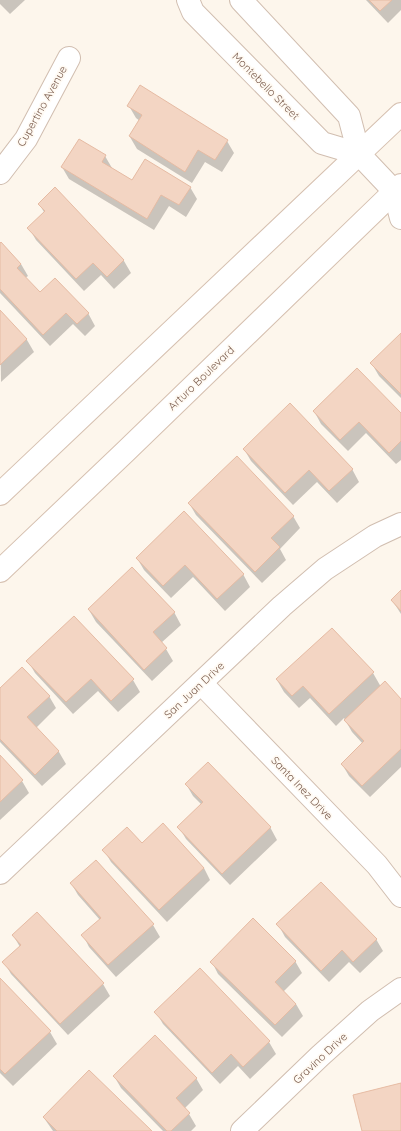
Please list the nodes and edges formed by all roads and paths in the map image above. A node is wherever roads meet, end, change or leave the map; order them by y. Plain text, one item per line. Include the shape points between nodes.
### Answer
1 (188, 0) edge
2 (241, 0) edge
3 (69, 58) dead end
4 (401, 114) edge
5 (359, 154) junction
6 (0, 173) edge
7 (399, 190) edge
8 (401, 218) edge
9 (0, 494) edge
10 (401, 524) edge
11 (0, 571) edge
12 (201, 683) junction
13 (0, 873) edge
14 (401, 896) edge
15 (401, 989) edge
16 (242, 1131) edge

1 - 5 street, Montebello Street via 193,12 322,143
2 - 5 street via 349,116
3 - 6 street, Cupertino Avenue via 26,139
4 - 5 street
5 - 7 street
5 - 9 street
7 - 8 street
7 - 11 street, Arturo Boulevard
10 - 12 street, San Juan Drive via 375,536 325,569
12 - 13 street, San Juan Drive
12 - 14 street, Santa Inez Drive via 377,865
15 - 16 street, Gravino Drive via 370,1011

